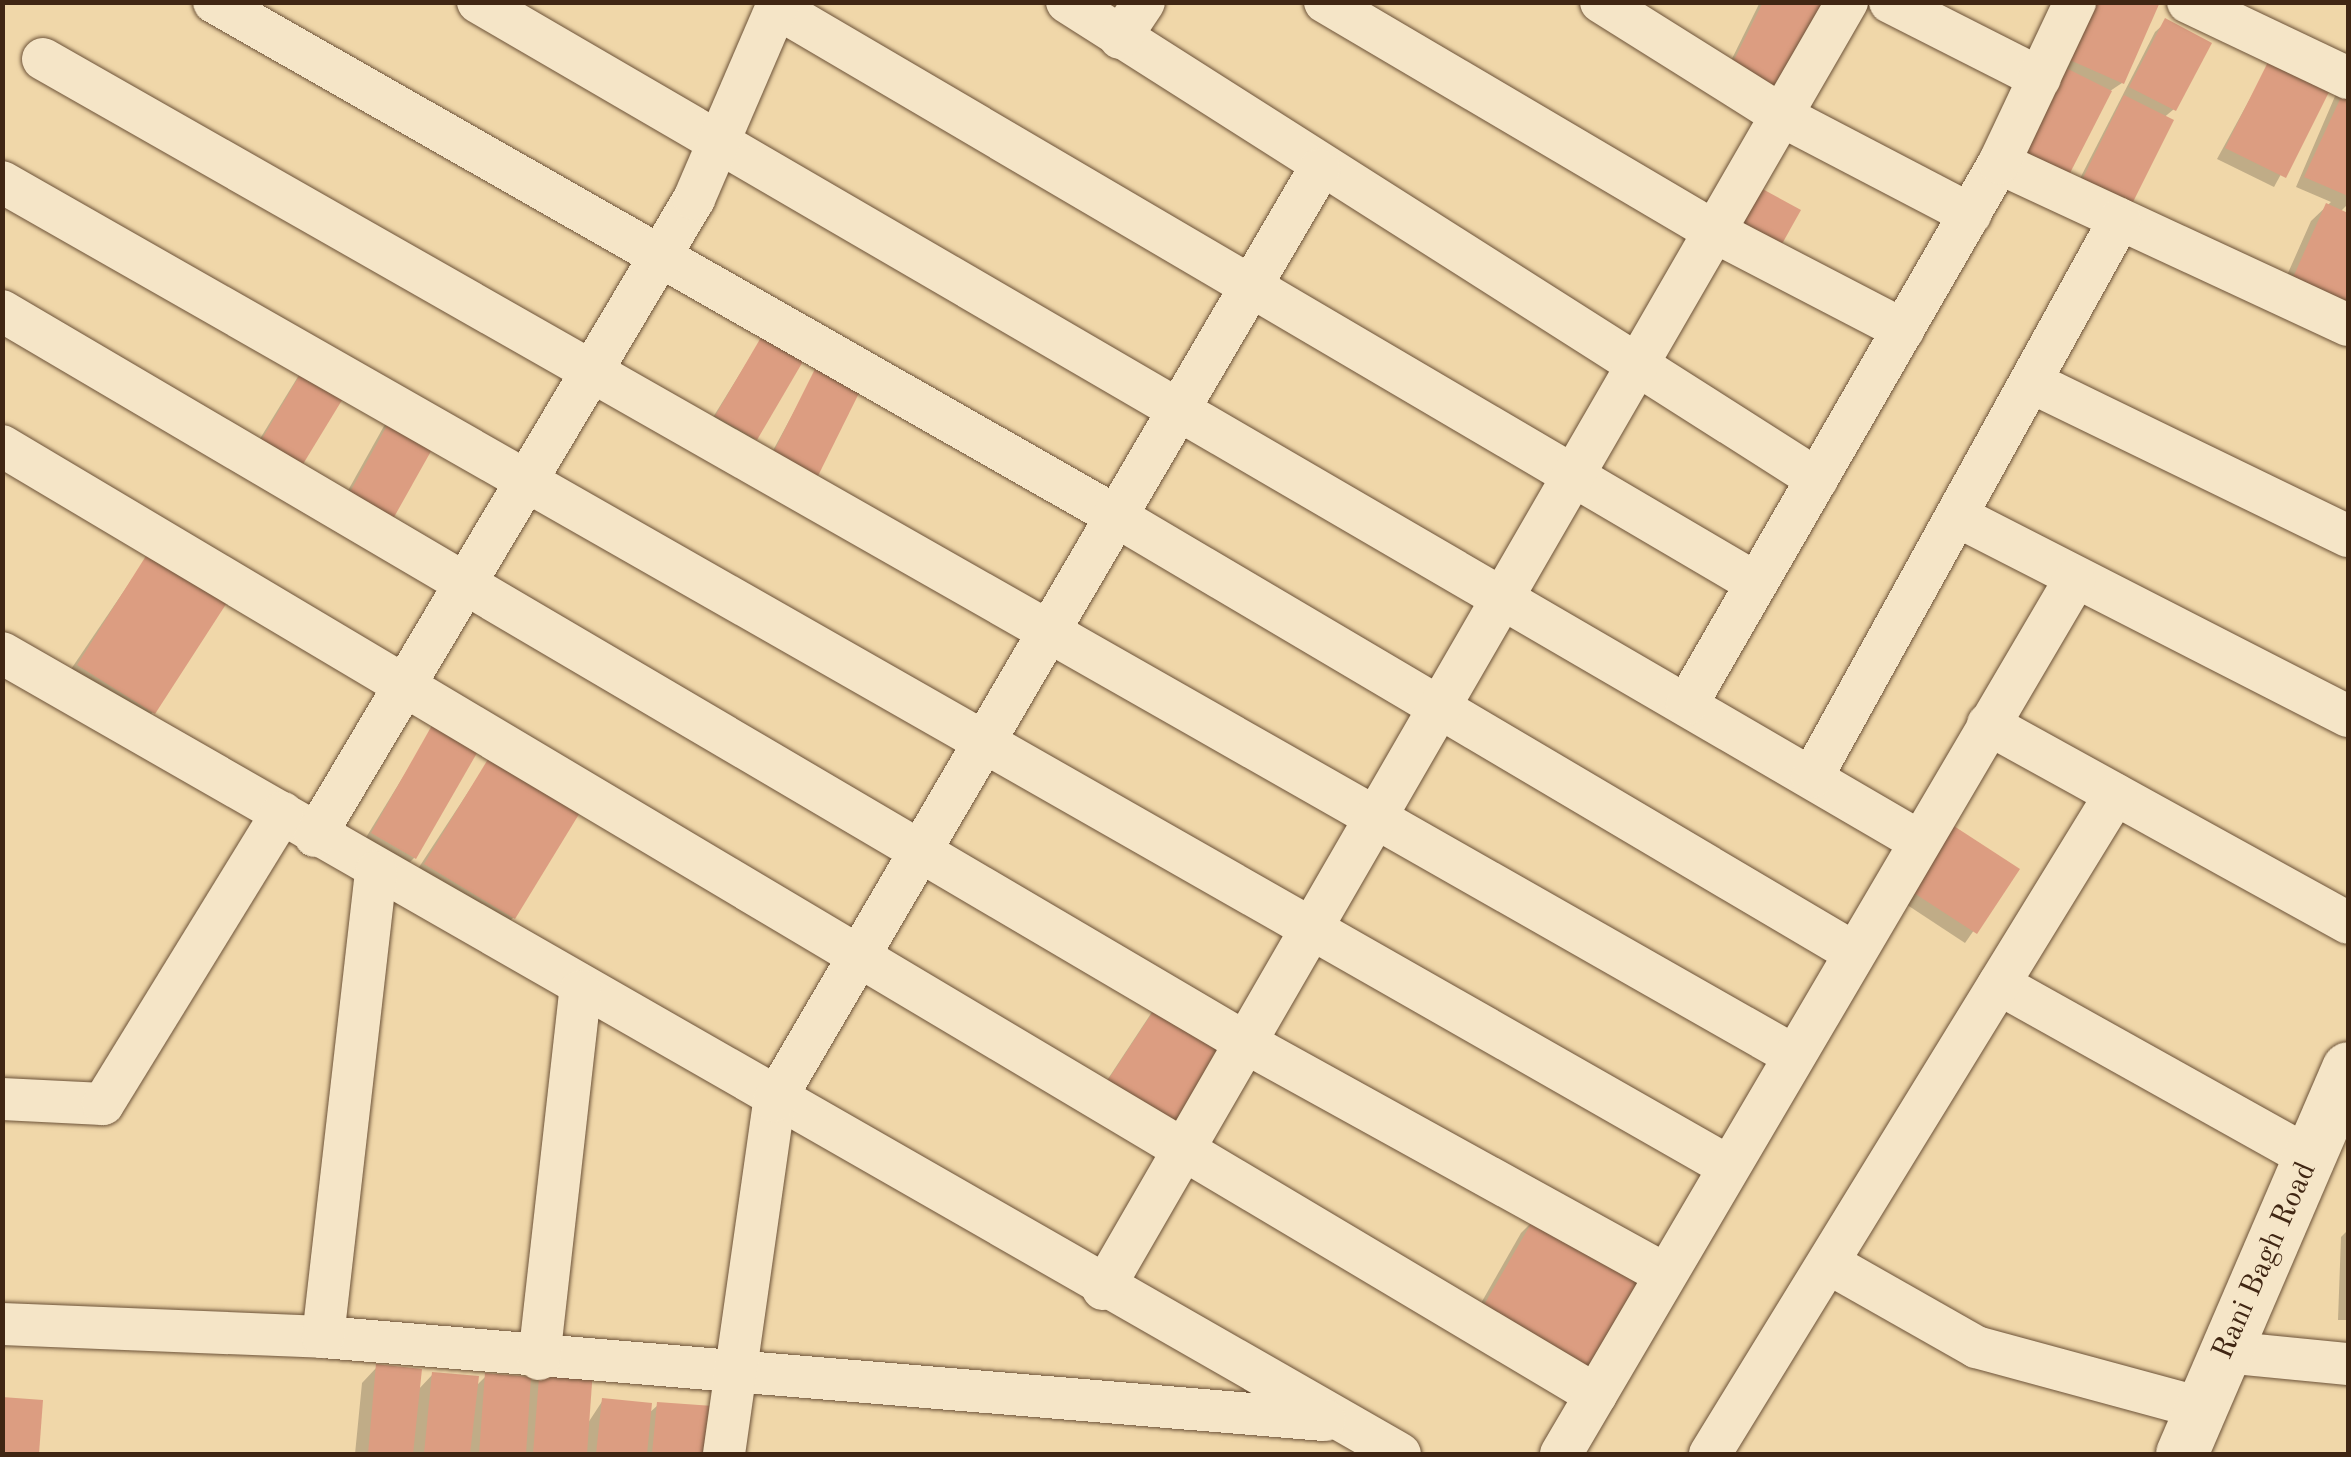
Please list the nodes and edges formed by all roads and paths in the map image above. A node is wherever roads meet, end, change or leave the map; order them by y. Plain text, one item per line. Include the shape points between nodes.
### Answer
1 (214, 2) edge
2 (478, 2) edge
3 (1067, 2) edge
4 (1144, 2) edge
5 (1325, 2) edge
6 (1601, 2) edge
7 (1847, 2) edge
8 (1890, 2) edge
9 (2075, 2) edge
10 (2188, 2) edge
11 (778, 5) edge
12 (2268, 19) edge
13 (1120, 38) junction
14 (44, 59) dead end
15 (2040, 78) junction
16 (2348, 78) edge
17 (1786, 118) junction
18 (719, 142) junction
19 (1999, 163) junction
20 (1319, 170) junction
21 (2, 182) edge
22 (1970, 214) junction
23 (2120, 219) junction
24 (1717, 233) junction
25 (660, 256) junction
26 (1251, 283) junction
27 (2, 311) edge
28 (2348, 326) edge
29 (1903, 330) junction
30 (1640, 364) junction
31 (592, 371) junction
32 (2035, 384) junction
33 (1177, 406) junction
34 (2, 446) edge
35 (1576, 478) junction
36 (1817, 479) junction
37 (526, 481) junction
38 (1114, 515) junction
39 (1959, 517) junction
40 (2348, 536) edge
41 (2074, 581) junction
42 (465, 584) junction
43 (1756, 584) junction
44 (1508, 597) junction
45 (1048, 630) junction
46 (2, 653) edge
47 (404, 686) junction
48 (1686, 704) junction
49 (1440, 712) junction
50 (2348, 716) edge
51 (1988, 724) junction
52 (982, 742) junction
53 (1812, 777) junction
54 (2116, 794) junction
55 (1378, 818) junction
56 (299, 824) junction
57 (1917, 840) junction
58 (919, 851) junction
59 (376, 872) junction
60 (2348, 923) edge
61 (1312, 931) junction
62 (1853, 952) junction
63 (858, 957) junction
64 (1999, 984) junction
65 (580, 990) junction
66 (1246, 1043) junction
67 (1793, 1055) junction
68 (2348, 1068) edge
69 (2, 1100) edge
70 (774, 1101) junction
71 (1183, 1151) junction
72 (2310, 1158) junction
73 (1728, 1166) junction
74 (1830, 1264) junction
75 (1665, 1274) junction
76 (1103, 1289) junction
77 (2, 1324) edge
78 (323, 1337) junction
79 (2226, 1352) junction
80 (539, 1359) junction
81 (2348, 1364) edge
82 (735, 1378) junction
83 (1596, 1395) junction
84 (1340, 1422) junction
85 (2192, 1431) edge
86 (724, 1454) edge
87 (1400, 1454) edge
88 (1561, 1454) edge
89 (1710, 1454) edge

1 - 25 street
2 - 18 street
3 - 13 street
4 - 13 street
5 - 24 street
6 - 17 street
7 - 17 street
8 - 15 street
9 - 15 street
10 - 12 street
11 - 18 street
11 - 26 street
12 - 16 street
13 - 20 street
14 - 31 street
15 - 19 street
17 - 22 street
17 - 24 street
18 - 25 street
18 - 33 street
19 - 22 street
19 - 23 street
20 - 26 street
20 - 30 street
21 - 37 street
22 - 29 street
23 - 28 street
23 - 32 street
24 - 29 street
24 - 30 street
25 - 31 street
25 - 38 street
26 - 33 street
26 - 35 street
27 - 42 street
29 - 36 street
30 - 35 street
30 - 36 street
31 - 37 street
31 - 45 street
32 - 39 street
32 - 40 street
33 - 38 street
33 - 44 street
34 - 47 street
35 - 43 street
35 - 44 street
36 - 43 street
37 - 42 street
37 - 52 street
38 - 45 street
38 - 49 street
39 - 41 street
39 - 53 street
41 - 50 street
41 - 51 street
42 - 47 street
42 - 58 street
43 - 48 street
44 - 48 street
44 - 49 street
45 - 52 street
45 - 55 street
46 - 56 street
47 - 56 street
47 - 63 street
48 - 53 street
49 - 55 street
49 - 62 street
51 - 54 street
51 - 57 street
52 - 58 street
52 - 61 street
53 - 57 street
54 - 60 street
54 - 64 street
55 - 61 street
55 - 67 street
56 - 59 street
56 - 69 street via 103,1104
57 - 62 street
58 - 63 street
58 - 66 street
59 - 65 street
59 - 78 street
61 - 66 street
61 - 73 street
62 - 67 street
63 - 70 street
63 - 71 street
64 - 72 street
64 - 74 street
65 - 70 street
65 - 80 street
66 - 71 street
66 - 75 street
67 - 73 street
68 - 72 street, Rani Bagh Road
70 - 76 street
70 - 82 street
71 - 76 street
71 - 83 street
72 - 79 street, Rani Bagh Road
73 - 75 street
74 - 85 street via 1976,1347
74 - 89 street
75 - 83 street
76 - 84 street
77 - 78 street
78 - 80 street
79 - 81 street
79 - 85 street, Rani Bagh Road
80 - 82 street
82 - 84 street
82 - 86 street
83 - 88 street
84 - 87 street

